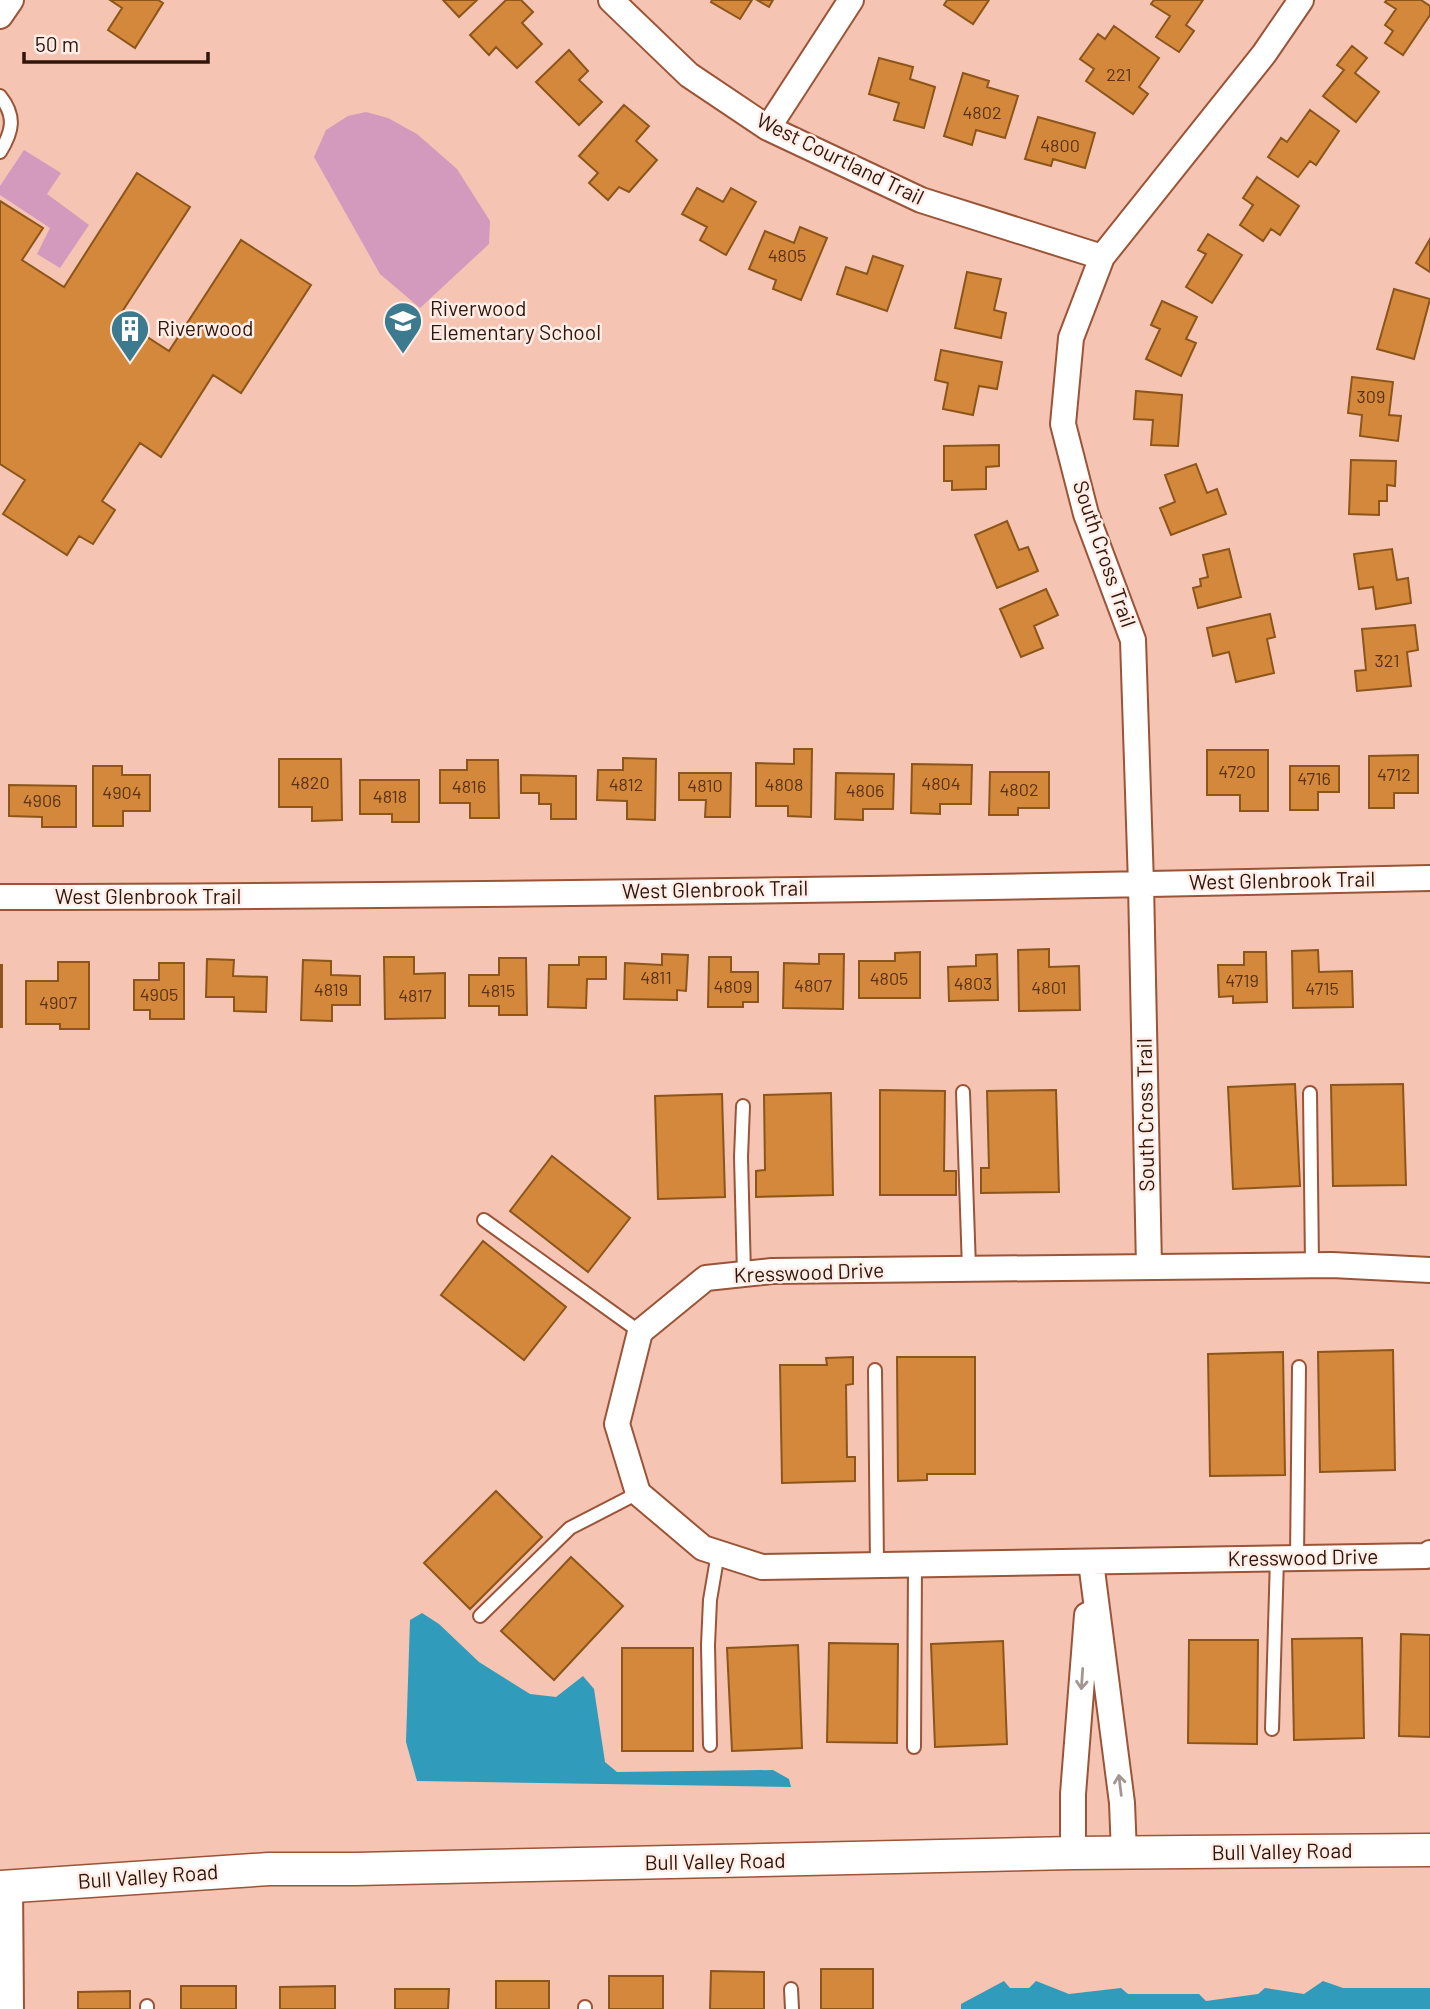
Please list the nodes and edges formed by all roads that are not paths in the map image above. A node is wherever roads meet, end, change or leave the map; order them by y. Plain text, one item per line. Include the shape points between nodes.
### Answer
1 (11, 0) edge
2 (611, 0) edge
3 (851, 0) edge
4 (1301, 0) edge
5 (0, 16) edge
6 (0, 96) edge
7 (768, 128) junction
8 (0, 152) edge
9 (1102, 257) junction
10 (1430, 878) edge
11 (1141, 884) junction
12 (0, 897) edge
13 (963, 1092) dead end
14 (1310, 1093) dead end
15 (743, 1106) dead end
16 (484, 1220) dead end
17 (1312, 1265) junction
18 (1149, 1267) junction
19 (969, 1269) junction
20 (1430, 1270) edge
21 (744, 1275) junction
22 (639, 1332) junction
23 (1299, 1367) dead end
24 (875, 1370) dead end
25 (638, 1493) junction
26 (718, 1553) junction
27 (1430, 1553) edge
28 (1287, 1558) junction
29 (1090, 1562) junction
30 (877, 1565) junction
31 (915, 1565) junction
32 (480, 1616) dead end
33 (1272, 1729) dead end
34 (710, 1745) dead end
35 (914, 1746) dead end
36 (1430, 1850) edge
37 (1073, 1853) junction
38 (1124, 1853) junction
39 (5, 1886) edge
40 (791, 1989) dead end
41 (11, 2009) edge
42 (792, 2009) edge

1 - 5 street
2 - 7 street, West Courtland Trail via 689,75
3 - 7 street
4 - 9 street, South Cross Trail via 1264,54
6 - 8 lane via 12,122
7 - 9 street, West Courtland Trail via 921,200
9 - 11 street, South Cross Trail via 1071,338 1063,424 1086,513 1133,640
10 - 11 street, West Glenbrook Trail
11 - 12 street, West Glenbrook Trail
11 - 18 street, South Cross Trail
13 - 19 lane
14 - 17 lane
15 - 21 lane
16 - 22 lane
17 - 18 street, Kresswood Drive
17 - 20 street, Kresswood Drive
18 - 19 street, Kresswood Drive
19 - 21 street, Kresswood Drive
21 - 22 street, Kresswood Drive via 706,1278
22 - 25 street via 617,1424
23 - 28 lane
24 - 30 lane
25 - 26 street, Kresswood Drive via 703,1548
25 - 32 lane via 570,1528
26 - 30 street, Kresswood Drive via 762,1567
26 - 34 lane via 708,1645
27 - 28 street, Kresswood Drive
28 - 29 street, Kresswood Drive
28 - 33 lane
29 - 31 street, Kresswood Drive
29 -> 37 street
38 -> 29 street via 1122,1803
30 - 31 street, Kresswood Drive
31 - 35 lane
36 - 38 street, Bull Valley Road
37 - 38 street, Bull Valley Road
37 - 39 street, Bull Valley Road via 269,1869
39 - 41 street
40 - 42 lane

